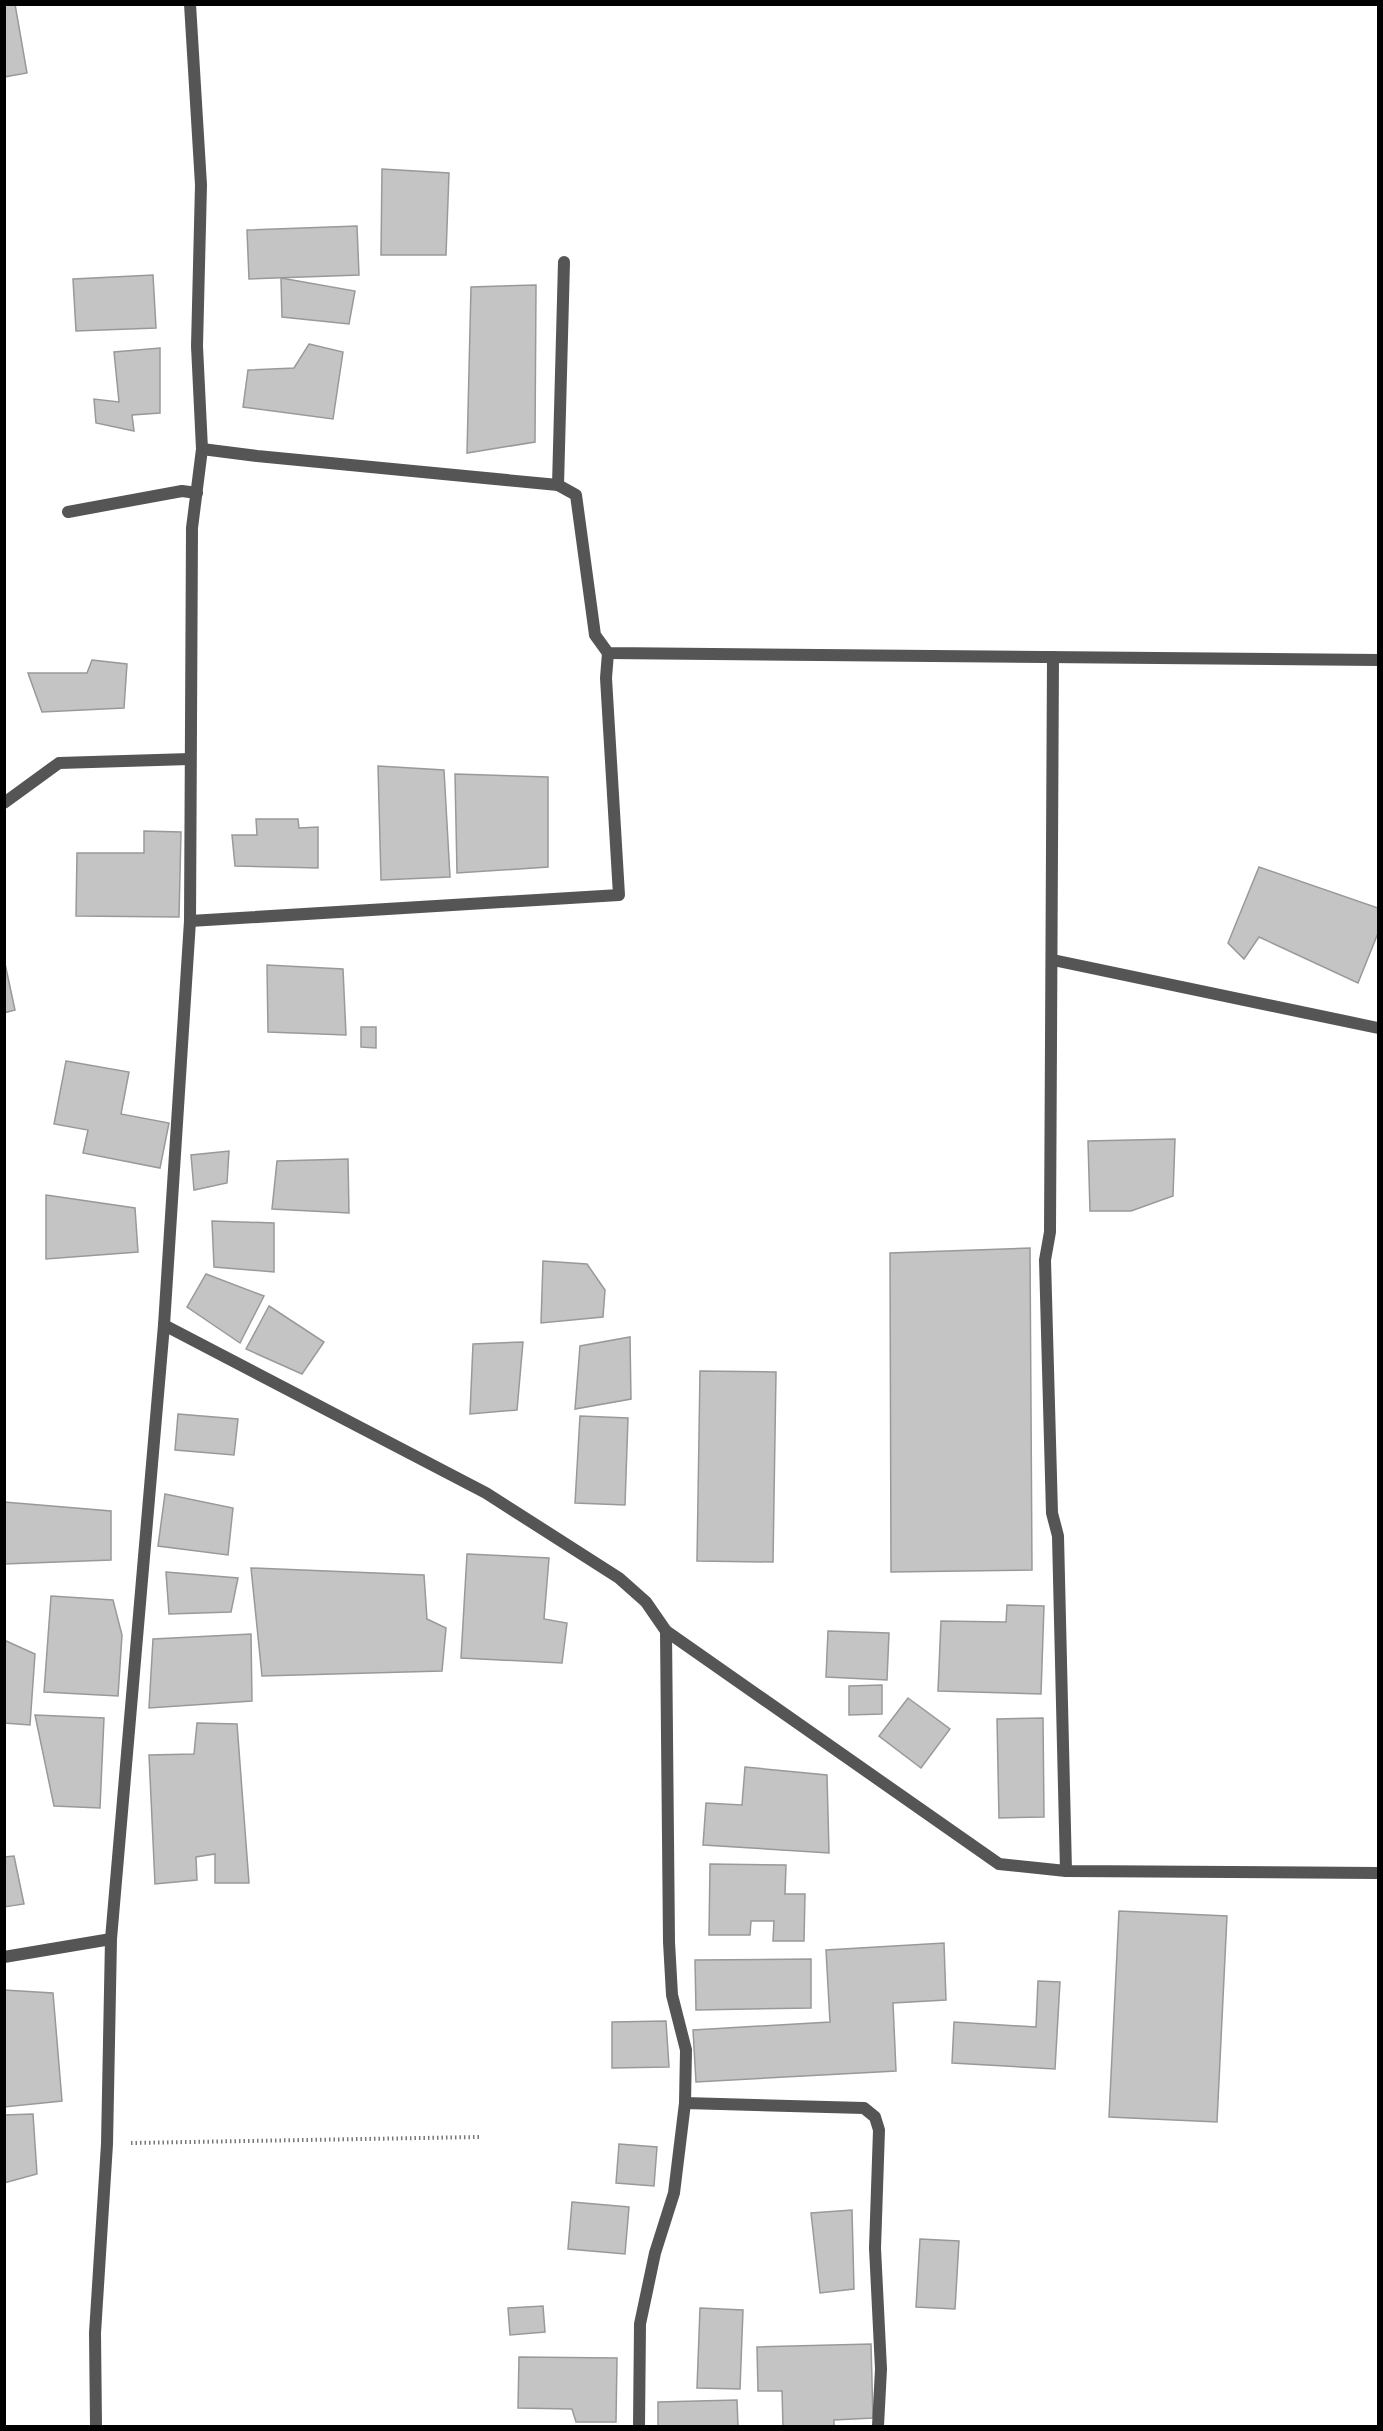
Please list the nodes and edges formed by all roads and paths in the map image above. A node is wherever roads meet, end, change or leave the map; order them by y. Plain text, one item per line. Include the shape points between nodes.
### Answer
1 (190, 4) edge
2 (564, 262) dead end
3 (202, 449) junction
4 (558, 485) junction
5 (197, 493) junction
6 (68, 512) dead end
7 (608, 653) junction
8 (1053, 657) junction
9 (1378, 660) edge
10 (190, 759) junction
11 (4, 803) edge
12 (190, 921) junction
13 (1053, 960) junction
14 (1378, 1028) edge
15 (164, 1325) junction
16 (666, 1630) junction
17 (1066, 1871) junction
18 (1378, 1873) edge
19 (111, 1940) junction
20 (4, 1957) edge
21 (685, 2103) junction
22 (479, 2137) dead end
23 (107, 2144) junction
24 (96, 2427) edge
25 (639, 2427) edge
26 (878, 2427) edge

1 - 3 street via 201,185 198,346
2 - 4 street
3 - 4 street
3 - 5 street
4 - 7 street via 576,495 595,635
5 - 6 street via 182,491
5 - 10 street via 192,528
7 - 8 street
7 - 12 street via 606,678 619,895
8 - 9 street
8 - 13 street
10 - 11 street via 59,763
10 - 12 street
12 - 15 street
13 - 14 street
13 - 17 street via 1050,1232 1046,1260
15 - 16 street via 486,1492 619,1578 646,1602
15 - 19 street
16 - 17 street via 999,1864
16 - 21 street via 669,1942 672,1995 686,2050
17 - 18 street
19 - 20 street
19 - 23 street
21 - 25 street via 674,2193 655,2253 640,2324
21 - 26 street via 864,2108 875,2116 880,2155 875,2248 881,2369
22 - 23 path
23 - 24 street via 95,2332

